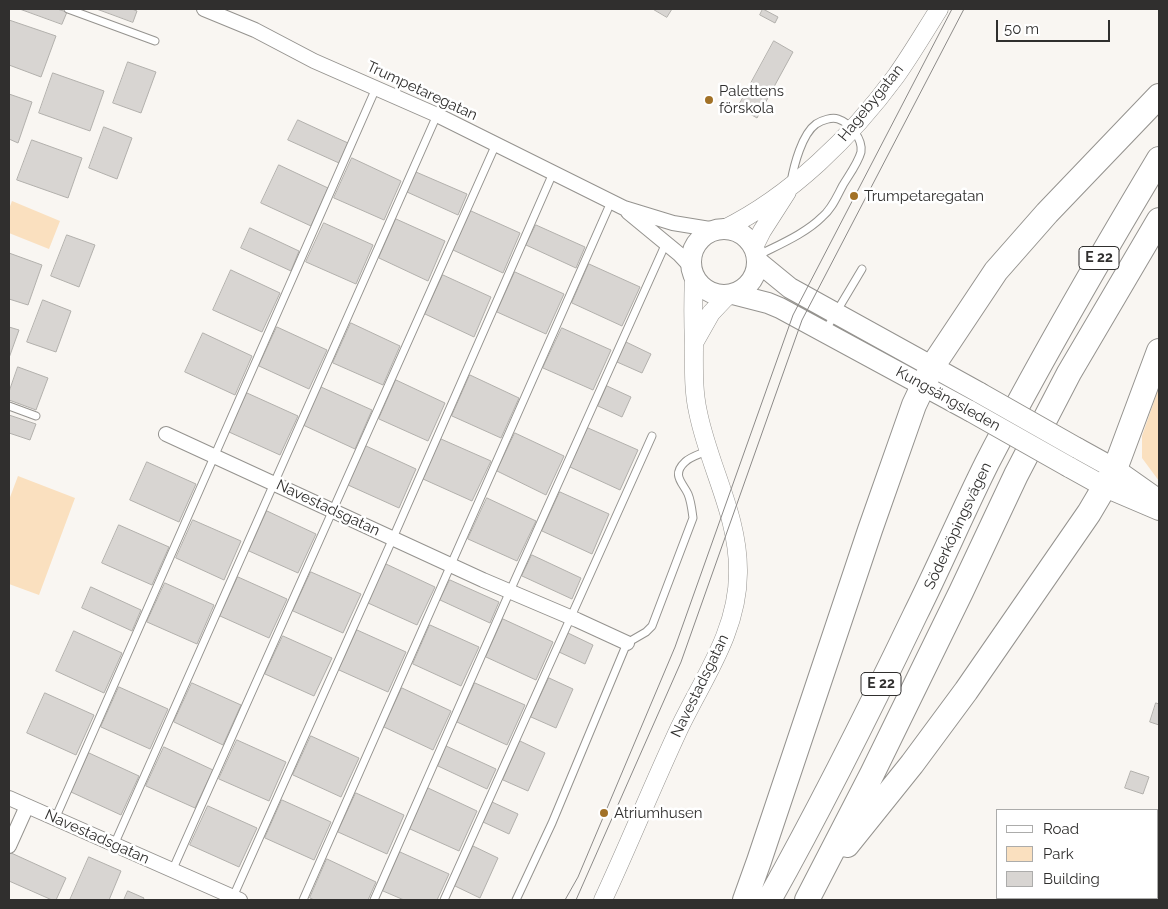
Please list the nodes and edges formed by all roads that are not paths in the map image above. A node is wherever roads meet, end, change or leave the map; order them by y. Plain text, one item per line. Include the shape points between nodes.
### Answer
1 (68, 9) edge
2 (204, 9) edge
3 (939, 9) edge
4 (155, 41) dead end
5 (376, 88) junction
6 (1159, 96) edge
7 (437, 115) junction
8 (852, 128) junction
9 (496, 144) junction
10 (1159, 159) edge
11 (553, 173) junction
12 (791, 187) junction
13 (617, 205) junction
14 (1159, 220) edge
15 (720, 230) junction
16 (666, 243) junction
17 (756, 255) junction
18 (862, 269) dead end
19 (693, 272) junction
20 (731, 295) junction
21 (836, 313) junction
22 (825, 332) junction
23 (694, 344) junction
24 (1159, 351) edge
25 (928, 376) junction
26 (9, 406) edge
27 (36, 416) dead end
28 (166, 434) dead end
29 (652, 436) dead end
30 (709, 450) junction
31 (216, 456) junction
32 (1110, 478) junction
33 (274, 483) junction
34 (1159, 500) edge
35 (1159, 510) edge
36 (334, 511) junction
37 (393, 538) junction
38 (450, 565) junction
39 (510, 591) junction
40 (570, 617) junction
41 (627, 644) junction
42 (9, 798) edge
43 (27, 806) junction
44 (55, 818) junction
45 (114, 845) junction
46 (9, 846) edge
47 (172, 870) junction
48 (810, 894) edge
49 (236, 899) edge
50 (303, 900) edge
51 (374, 900) edge
52 (444, 900) edge
53 (516, 900) edge
54 (603, 900) edge
55 (745, 900) edge
56 (769, 900) edge

1 - 4 lane
2 - 5 street, Trumpetaregatan
3 - 8 street, Hagebygatan via 896,76
5 - 7 street, Trumpetaregatan
5 - 31 lane
6 - 25 highway via 996,271
7 - 9 street, Trumpetaregatan
7 - 33 lane
8 - 12 street, Hagebygatan
8 - 12 lane via 838,119 826,119 816,124 807,134 794,167
8 - 17 lane via 859,139 861,151 832,206 813,225
9 - 11 street, Trumpetaregatan
9 - 36 lane
10 - 56 highway, Söderköpingsvägen / E 22 via 1087,278 991,456 868,711
11 - 13 street, Trumpetaregatan
11 - 37 lane
12 - 15 street, Hagebygatan via 742,220
12 - 17 street, Hagebygatan via 762,231
13 - 15 street, Trumpetaregatan via 673,223
13 - 16 street, Trumpetaregatan
13 - 38 lane
14 - 48 highway, Söderköpingsvägen / E 22 via 1070,373 1016,476 876,766
15 - 17 main road via 732,230 745,236
15 - 19 main road via 708,234 694,250
16 - 19 street, Trumpetaregatan
16 - 39 lane
17 - 20 main road via 757,269 753,278 747,286
17 - 21 main road, Kungsängsleden via 785,284
18 - 21 lane
19 - 20 main road via 706,290
19 - 23 street, Navestadsgatan
20 - 22 main road, Kungsängsleden via 768,303
20 - 23 street via 712,313
21 - 22 lane
21 - 25 main road, Kungsängsleden
22 - 25 main road, Kungsängsleden
23 - 30 street, Navestadsgatan via 698,412
24 - 32 highway
25 - 32 main road, Kungsängsleden, bridge via 980,393 1077,448
25 - 32 main road, Kungsängsleden, bridge via 970,411 1069,467
25 - 55 highway via 914,405 867,539
26 - 27 lane
28 - 31 street, Navestadsgatan
29 - 40 lane
30 - 41 lane via 685,462 679,471 678,481 688,493 693,518 652,626
30 - 54 street, Navestadsgatan via 736,538 738,574 734,608 722,644 679,730
31 - 33 street, Navestadsgatan
31 - 44 lane
32 - 34 main road, Kungsängsleden
32 - 35 main road, Kungsängsleden
32 - 48 highway via 966,691
33 - 36 street, Navestadsgatan
33 - 45 lane
36 - 37 street, Navestadsgatan
36 - 47 lane
37 - 38 street, Navestadsgatan
37 - 49 lane
38 - 39 street, Navestadsgatan
38 - 50 lane
39 - 40 street, Navestadsgatan
39 - 51 lane
40 - 41 street, Navestadsgatan
40 - 52 lane
41 - 53 lane
42 - 43 street, Navestadsgatan
43 - 44 street, Navestadsgatan
43 - 46 street
44 - 45 street, Navestadsgatan
45 - 47 street, Navestadsgatan
47 - 49 street, Navestadsgatan

